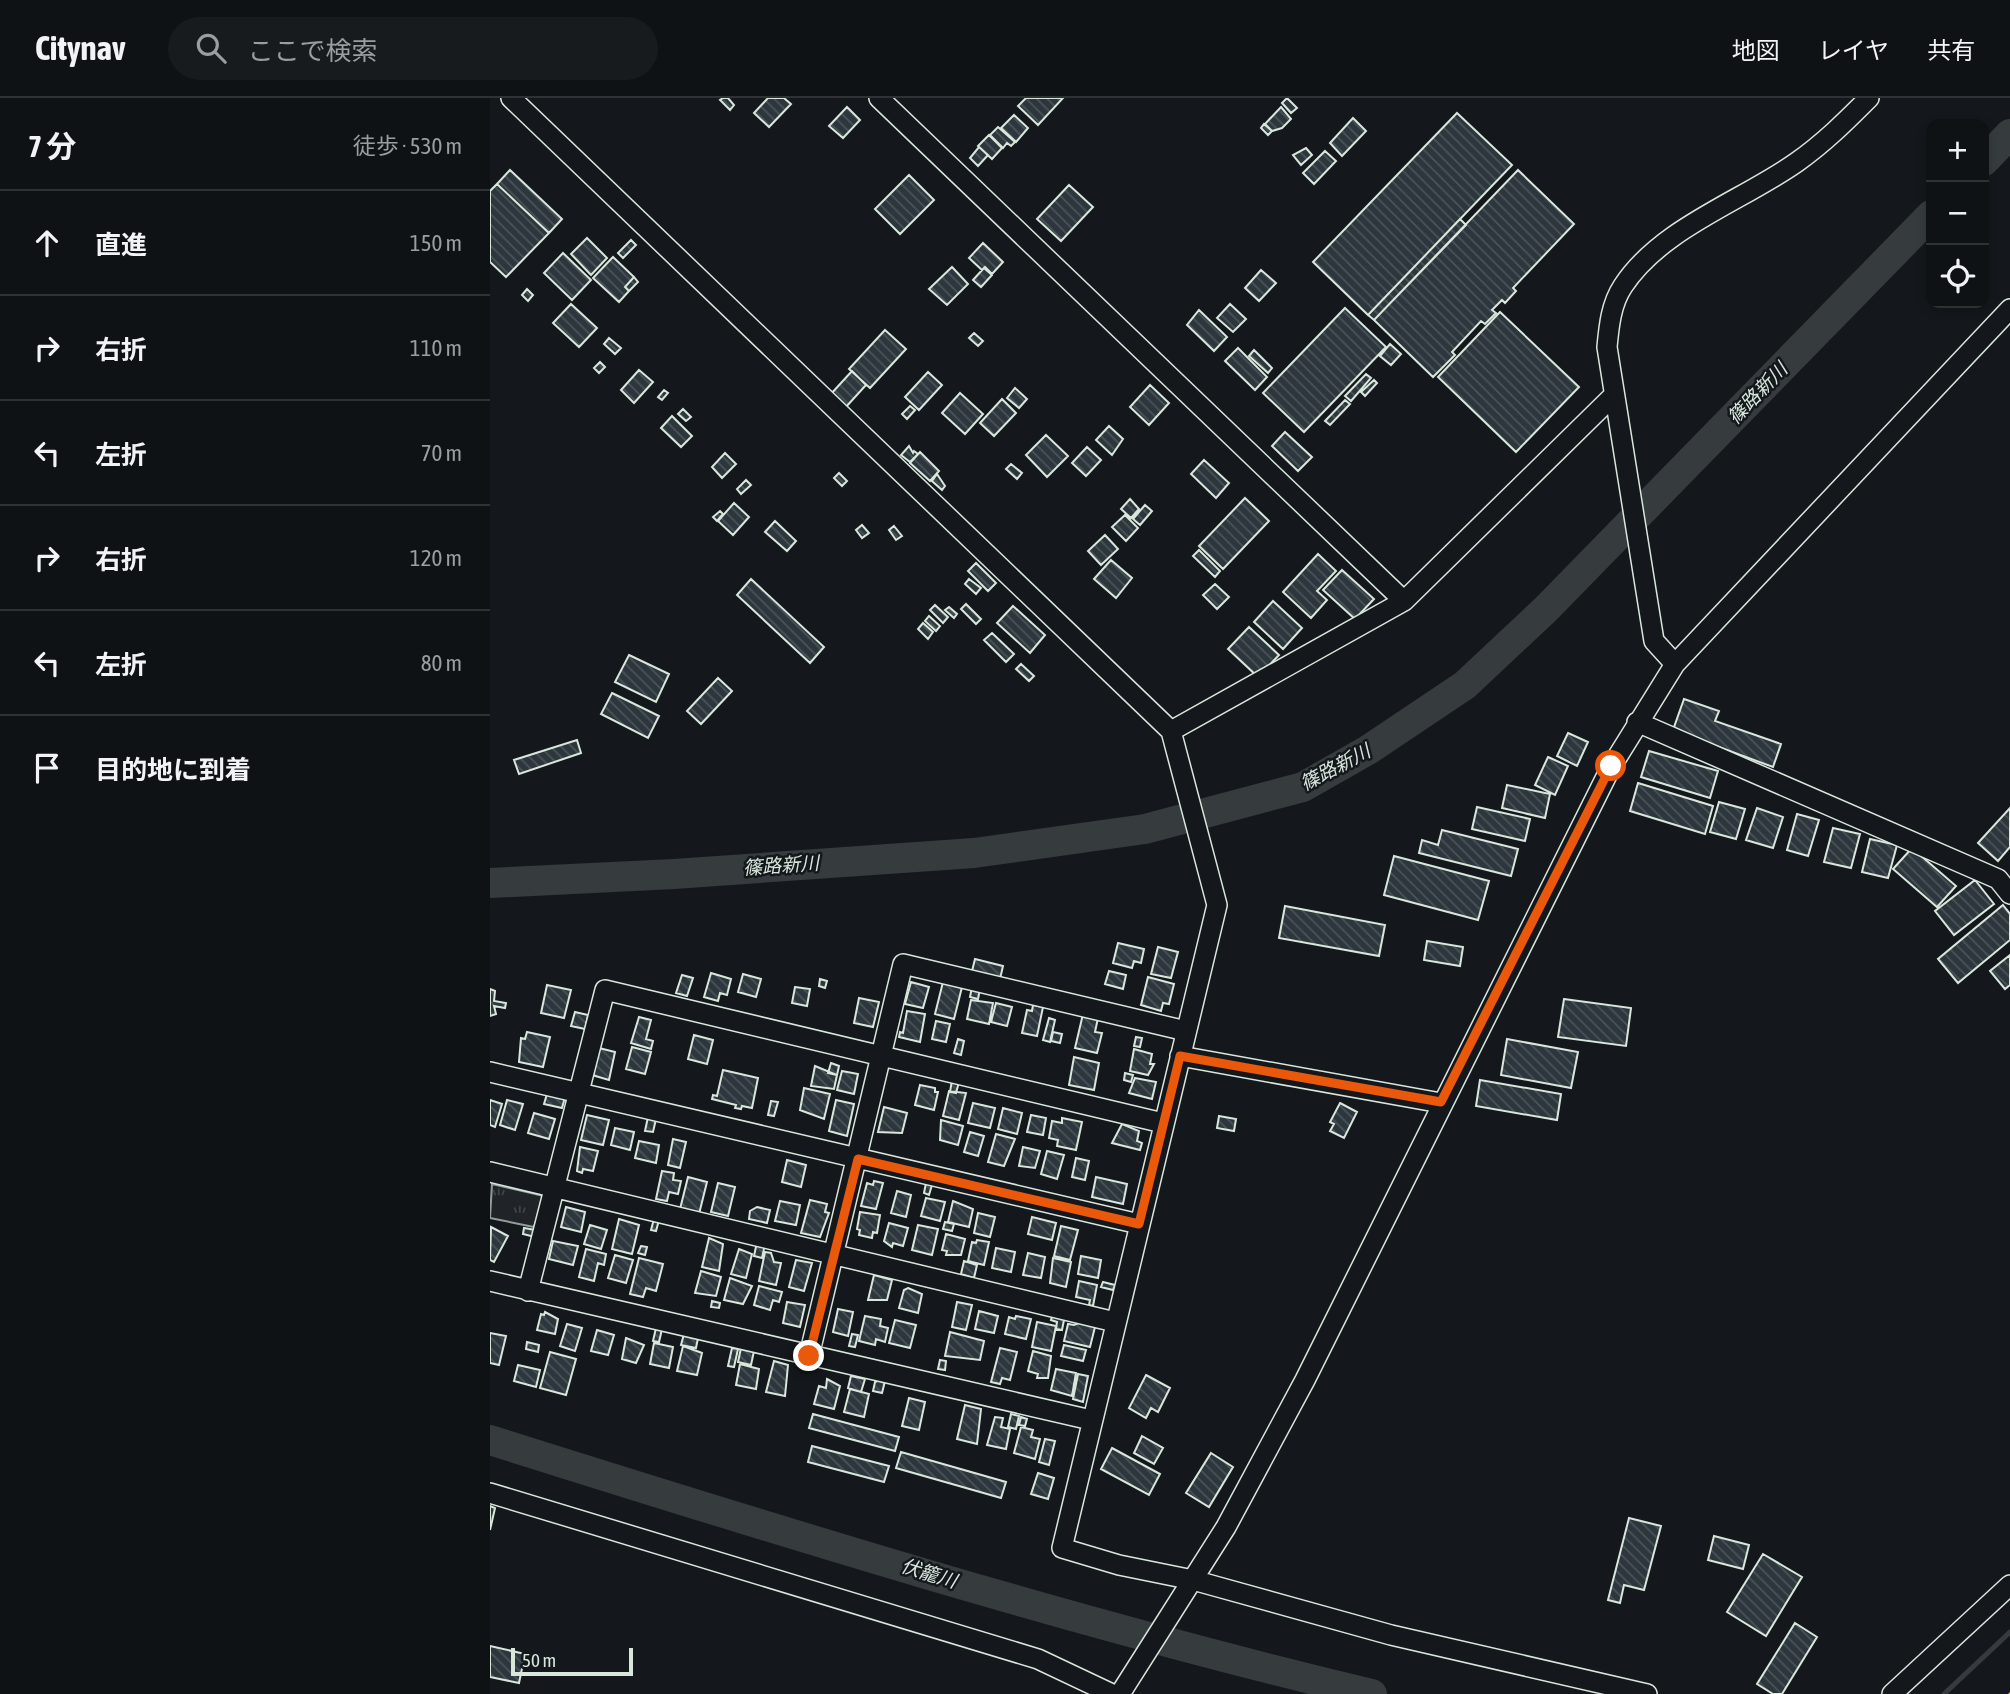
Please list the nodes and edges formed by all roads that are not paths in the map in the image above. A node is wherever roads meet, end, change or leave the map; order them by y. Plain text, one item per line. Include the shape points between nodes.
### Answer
1 (511, 98) edge
2 (879, 98) edge
3 (1869, 98) edge
4 (2010, 309) edge
5 (1614, 395) junction
6 (1404, 601) junction
7 (1675, 664) junction
8 (1637, 722) junction
9 (1171, 732) junction
10 (2010, 894) edge
11 (1186, 1031) junction
12 (1180, 1056) junction
13 (879, 1058) junction
14 (490, 1072) edge
15 (578, 1094) junction
16 (1441, 1102) junction
17 (1163, 1124) junction
18 (858, 1159) junction
19 (490, 1172) edge
20 (555, 1188) junction
21 (1139, 1224) junction
22 (834, 1257) junction
23 (490, 1281) edge
24 (528, 1291) junction
25 (1115, 1322) junction
26 (809, 1356) junction
27 (1091, 1420) junction
28 (490, 1493) edge
29 (2010, 1585) edge
30 (1189, 1586) junction
31 (1124, 1687) edge
32 (1112, 1694) edge
33 (1647, 1694) edge
34 (1892, 1694) edge

1 - 9 street
2 - 6 street
3 - 5 street via 1796,163 1652,253 1622,286 1610,315 1606,347
4 - 7 street
5 - 6 street
5 - 7 street via 1654,641
6 - 9 street
7 - 8 street
8 - 10 street via 1998,879
8 - 16 street
9 - 11 street via 1217,905
11 - 12 street
11 - 13 street via 903,964
12 - 16 street
12 - 17 street
13 - 15 street via 606,990
13 - 17 street
13 - 18 street
14 - 15 street
15 - 18 street
15 - 20 street
16 - 30 street via 1305,1380
17 - 21 street
18 - 21 street
18 - 22 street
19 - 20 street
20 - 22 street
20 - 24 street
21 - 25 street
22 - 25 street
22 - 26 street
23 - 24 street
24 - 26 street
25 - 27 street
26 - 27 street
27 - 30 street via 1062,1548
28 - 32 street via 1038,1659
29 - 34 street
30 - 31 street
30 - 33 street

